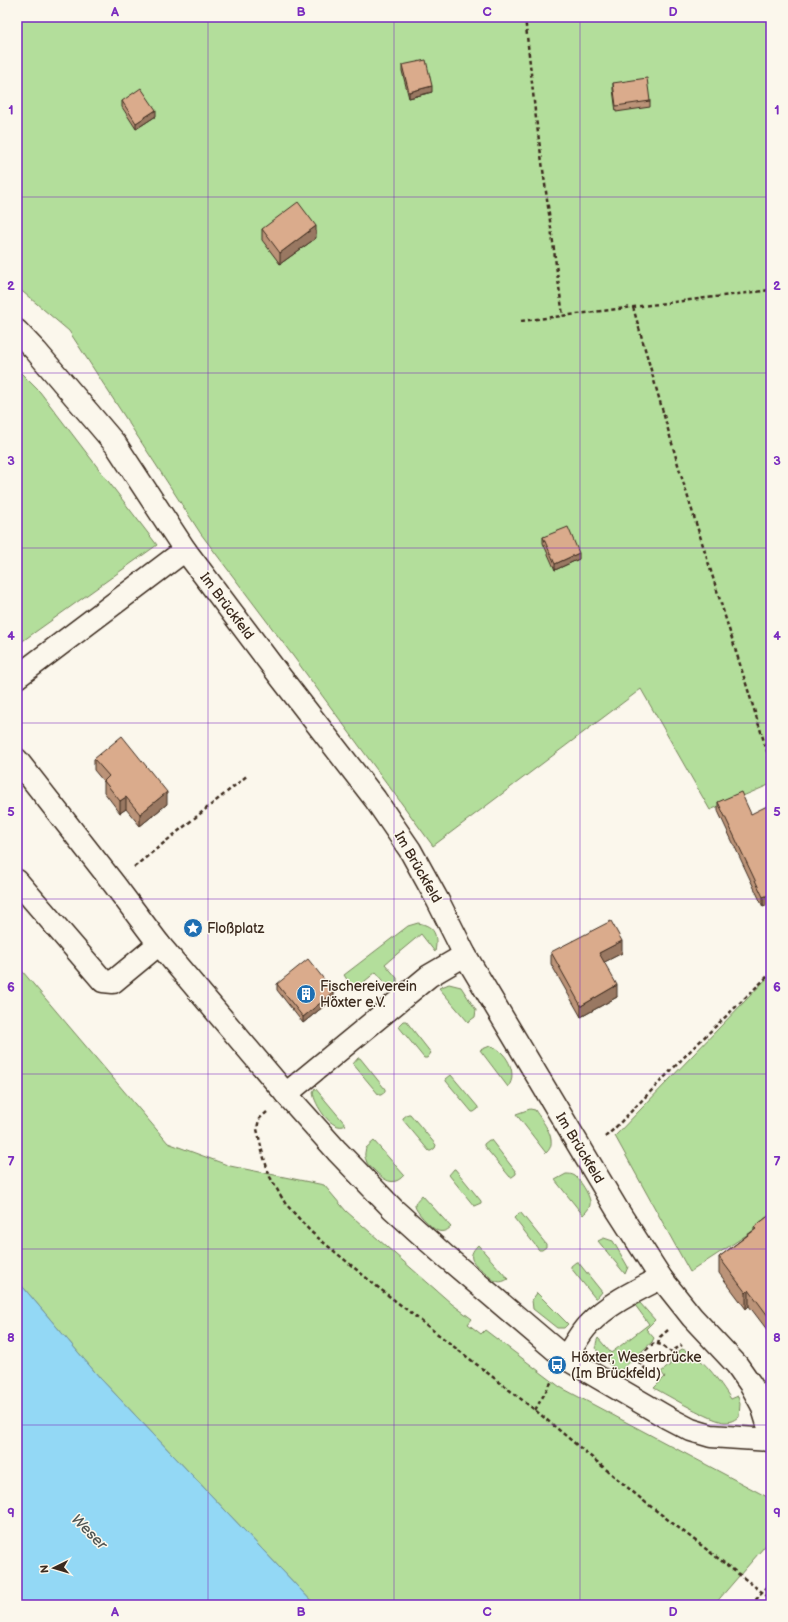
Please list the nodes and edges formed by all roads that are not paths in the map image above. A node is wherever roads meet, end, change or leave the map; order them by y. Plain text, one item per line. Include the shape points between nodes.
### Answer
1 (17, 331) edge
2 (185, 550) junction
3 (17, 677) edge
4 (17, 760) edge
5 (17, 881) edge
6 (159, 944) junction
7 (465, 955) junction
8 (286, 1094) junction
9 (661, 1278) junction
10 (565, 1358) junction
11 (771, 1434) edge
12 (771, 1440) edge

1 - 2 street, Im Brückfeld via 116,445
2 - 3 street
2 - 7 street, Im Brückfeld via 375,799 410,850
4 - 6 street
5 - 6 street via 103,982 113,982
6 - 8 street
7 - 8 street via 429,976
7 - 9 street, Im Brückfeld via 618,1211
8 - 10 street via 336,1152 393,1209
9 - 10 street via 627,1296 593,1321
9 - 11 street, Im Brückfeld via 692,1317 738,1365 762,1405
10 - 12 street via 690,1430 711,1436

